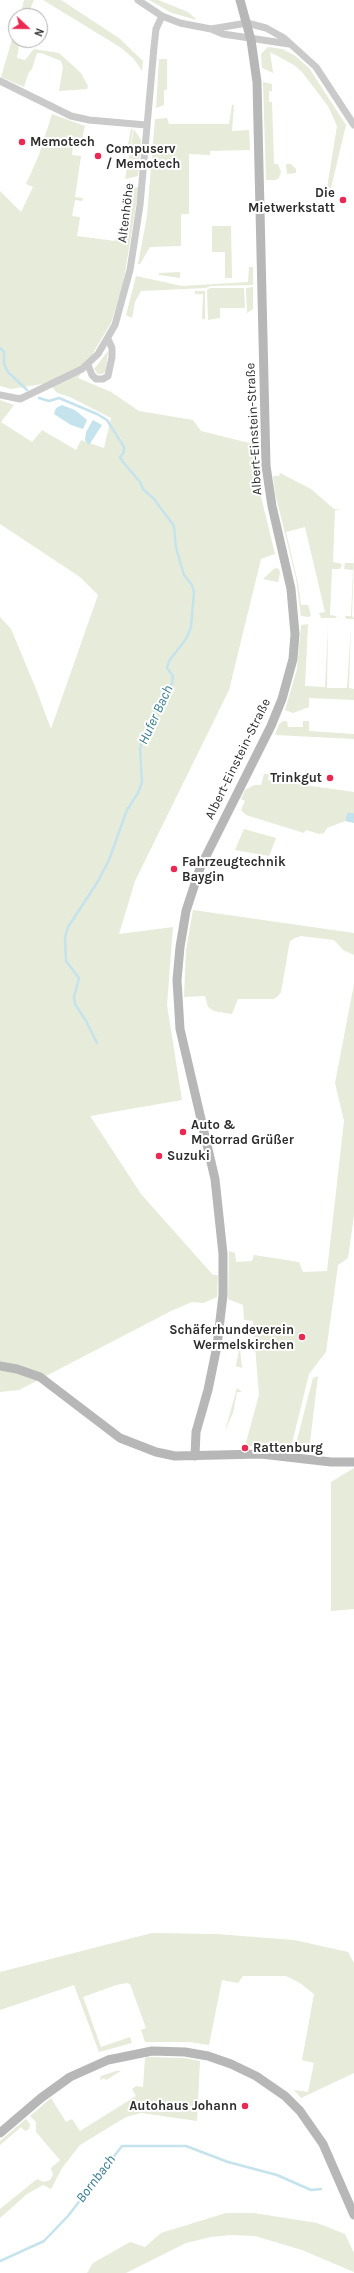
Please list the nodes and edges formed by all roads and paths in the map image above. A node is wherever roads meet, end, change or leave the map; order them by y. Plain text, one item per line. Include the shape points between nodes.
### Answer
1 (138, 0) edge
2 (240, 0) edge
3 (162, 16) junction
4 (247, 23) junction
5 (211, 29) junction
6 (252, 40) junction
7 (289, 44) junction
8 (0, 81) edge
9 (146, 125) junction
10 (354, 125) edge
11 (108, 339) junction
12 (88, 365) junction
13 (0, 396) edge
14 (0, 1366) edge
15 (194, 1456) junction
16 (354, 1462) edge
17 (0, 2133) edge
18 (354, 2215) edge

1 - 3 street
2 - 4 street, Albert-Einstein-Straße
3 - 5 street via 180,23
3 - 9 street, Altenhöhe via 155,41
4 - 5 street
4 - 6 street, Albert-Einstein-Straße
4 - 7 street via 266,28 284,38
5 - 6 street
6 - 7 street via 272,40
6 - 15 street, Albert-Einstein-Straße via 258,102 266,466 272,506 292,589 295,634 293,659 282,699 266,737 205,857 186,911 180,947 177,986 180,1029 215,1179 223,1254 222,1304 217,1346 194,1440
7 - 10 street via 316,67
8 - 9 street via 71,116
9 - 11 street, Altenhöhe via 140,205 130,270 121,307
11 - 12 street, Altenhöhe
11 - 12 street via 112,357 108,376 103,379 94,377
12 - 13 street, Altenhöhe via 20,399
14 - 15 street via 40,1377 107,1429 134,1445 156,1452
15 - 16 street via 245,1454
17 - 18 street via 70,2077 108,2060 152,2051 208,2056 256,2076 285,2096 300,2111 323,2144

